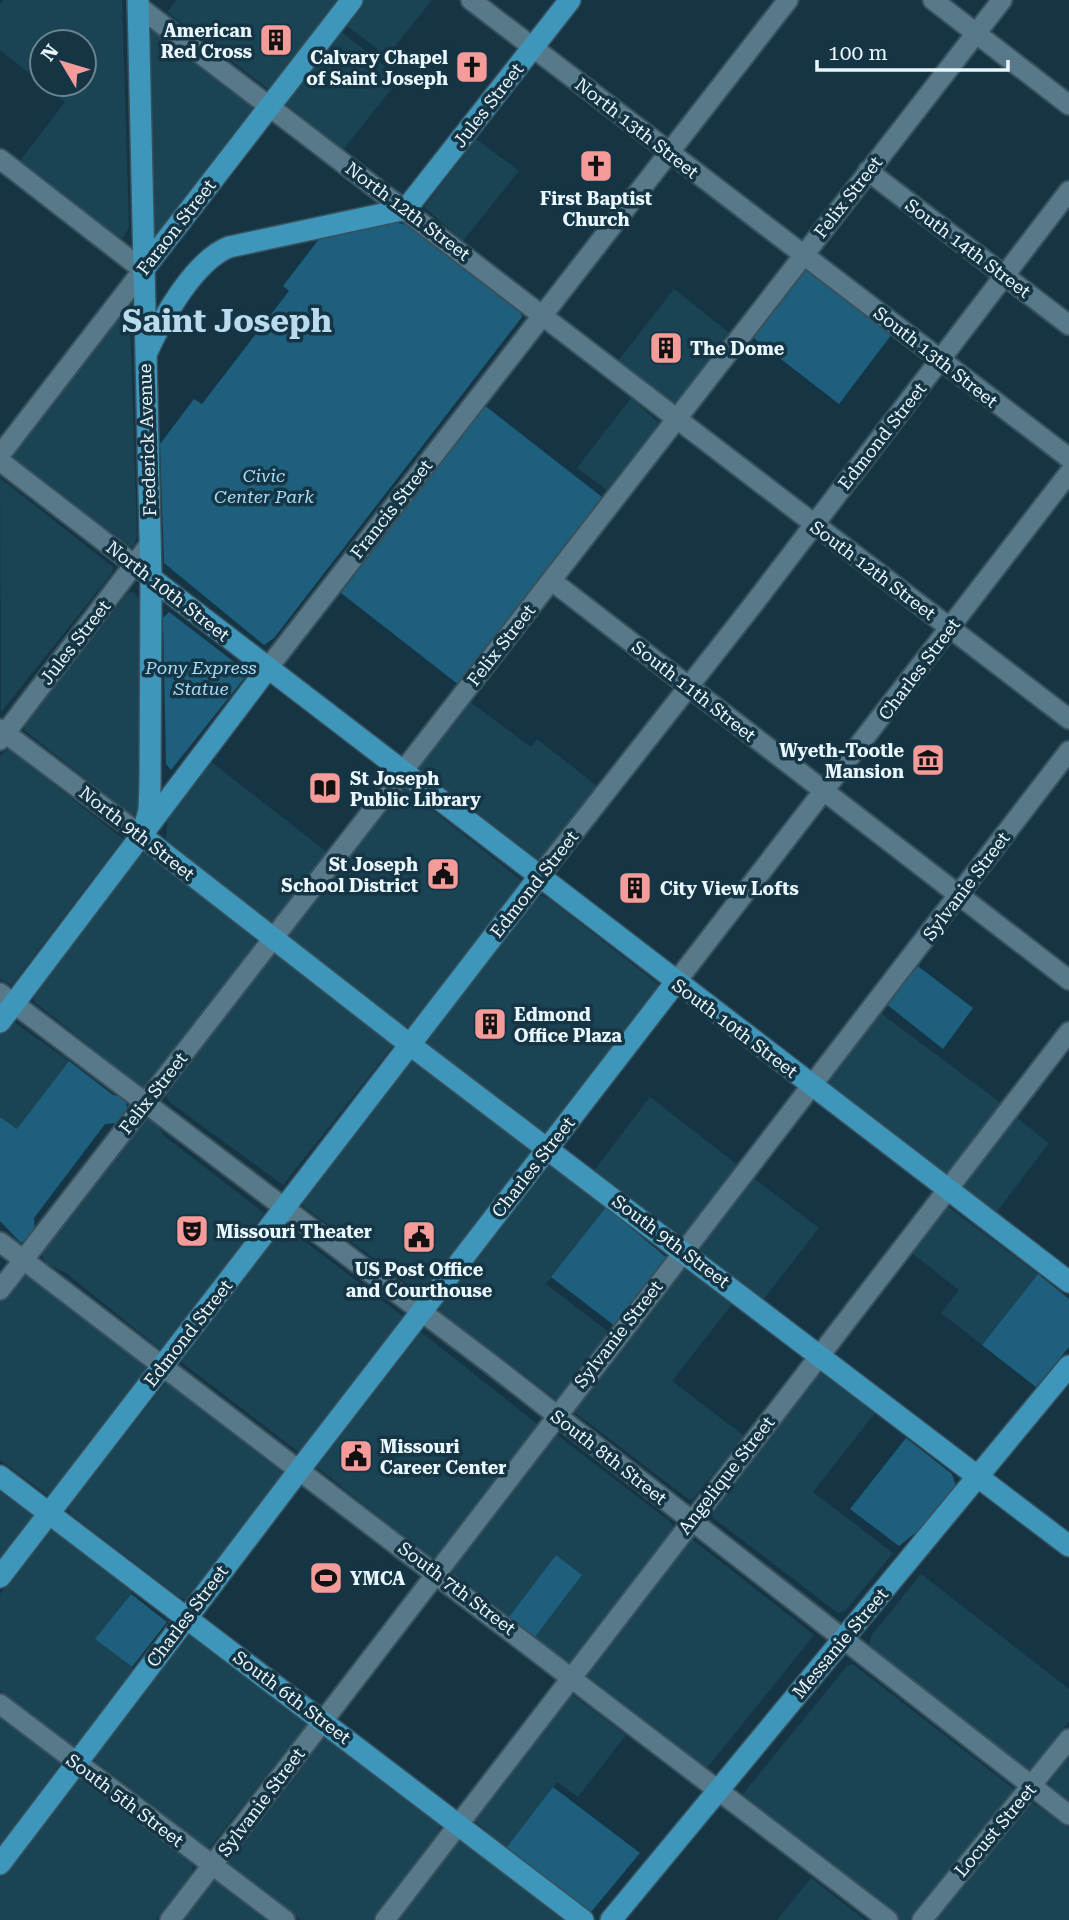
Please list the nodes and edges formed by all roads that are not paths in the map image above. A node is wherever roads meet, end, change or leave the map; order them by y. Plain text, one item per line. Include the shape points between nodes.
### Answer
1 (352, 0) edge
2 (471, 0) edge
3 (570, 0) edge
4 (788, 0) edge
5 (933, 0) edge
6 (1002, 0) edge
7 (138, 3) edge
8 (976, 34) junction
9 (534, 47) junction
10 (1069, 105) edge
11 (270, 106) junction
12 (669, 152) junction
13 (0, 159) edge
14 (868, 171) junction
15 (1069, 191) edge
16 (406, 209) junction
17 (804, 255) junction
18 (143, 270) junction
19 (1004, 276) junction
20 (544, 314) junction
21 (1069, 325) edge
22 (145, 357) junction
23 (940, 360) junction
24 (677, 419) junction
25 (0, 455) edge
26 (1069, 458) edge
27 (0, 461) edge
28 (1069, 472) edge
29 (814, 525) junction
30 (143, 571) junction
31 (552, 581) junction
32 (950, 628) junction
33 (268, 668) junction
34 (689, 687) junction
35 (1069, 719) edge
36 (2, 734) edge
37 (1069, 751) edge
38 (403, 772) junction
39 (825, 793) junction
40 (142, 836) junction
41 (539, 877) junction
42 (958, 895) junction
43 (272, 939) junction
44 (1069, 980) edge
45 (676, 982) junction
46 (7, 998) edge
47 (0, 1022) edge
48 (1069, 1032) edge
49 (409, 1044) junction
50 (812, 1086) junction
51 (145, 1103) junction
52 (547, 1148) junction
53 (947, 1189) junction
54 (284, 1208) junction
55 (0, 1242) edge
56 (684, 1251) junction
57 (23, 1259) junction
58 (1069, 1282) edge
59 (0, 1290) edge
60 (421, 1311) junction
61 (819, 1354) junction
62 (163, 1365) junction
63 (1069, 1366) edge
64 (555, 1415) junction
65 (300, 1469) junction
66 (0, 1476) edge
67 (979, 1476) junction
68 (49, 1513) junction
69 (691, 1521) junction
70 (1069, 1546) edge
71 (436, 1572) junction
72 (0, 1577) edge
73 (186, 1618) junction
74 (843, 1640) junction
75 (572, 1676) junction
76 (0, 1704) edge
77 (323, 1720) junction
78 (1069, 1739) edge
79 (76, 1763) junction
80 (1031, 1786) junction
81 (719, 1788) junction
82 (1069, 1815) edge
83 (459, 1823) junction
84 (0, 1864) edge
85 (212, 1866) junction
86 (170, 1920) edge
87 (285, 1920) edge
88 (386, 1920) edge
89 (583, 1920) edge
90 (611, 1920) edge
91 (888, 1920) edge
92 (922, 1920) edge

1 - 11 main road, Faraon Street
2 - 9 street, North 13th Street
3 - 9 main road, Jules Street
4 - 12 street, Francis Street
5 - 8 street
6 - 8 street, Felix Street
7 - 11 street, North 12th Street
7 - 18 main road, Frederick Avenue
8 - 10 street
8 - 14 street, Felix Street
9 - 12 street, North 13th Street
9 - 16 main road, Jules Street
11 - 16 street, North 12th Street
11 - 18 main road, Faraon Street
12 - 17 street, North 13th Street
12 - 20 street, Francis Street
13 - 18 street
14 - 17 street, Felix Street
14 - 19 street, South 14th Street
15 - 19 street, Edmond Street
16 - 20 street, North 12th Street
16 - 22 main road via 215,253 167,312
17 - 23 street, South 13th Street
17 - 24 street, Felix Street
18 - 22 main road, Frederick Avenue
18 - 25 street, Faraon Street
19 - 21 street, South 14th Street
19 - 23 street, Edmond Street
20 - 24 street, North 12th Street
20 - 33 street, Francis Street
22 - 30 main road, Frederick Avenue via 150,544
23 - 26 street, South 13th Street
23 - 29 street, Edmond Street
24 - 29 street, South 12th Street
24 - 31 street, Felix Street
27 - 30 street, North 10th Street
28 - 32 street, Charles Street
29 - 32 street, South 12th Street
29 - 34 street, Edmond Street
30 - 33 main road, North 10th Street
30 - 36 street, Jules Street
30 - 40 main road, Frederick Avenue via 150,785
31 - 34 street, South 11th Street
31 - 38 street, Felix Street
32 - 35 street, South 12th Street
32 - 39 street, Charles Street
33 - 38 main road, North 10th Street
33 - 40 main road, Francis Street
34 - 39 street, South 11th Street
34 - 41 street, Edmond Street
36 - 40 street, North 9th Street
37 - 42 street, Sylvanie Street
38 - 41 main road, South 10th Street
38 - 43 street, Felix Street
39 - 42 street, South 11th Street
39 - 45 street, Charles Street
40 - 43 main road, North 9th Street
40 - 46 main road, Francis Street
41 - 45 main road, South 10th Street
41 - 49 main road, Edmond Street
42 - 44 street, South 11th Street
42 - 50 street, Sylvanie Street
43 - 49 main road, South 9th Street
43 - 51 street, Felix Street
45 - 50 main road, South 10th Street
45 - 52 main road, Charles Street
46 - 47 main road, Francis Street
46 - 51 street, South 8th Street
48 - 53 street, Angelique Street
49 - 52 main road, South 9th Street
49 - 54 main road, Edmond Street
50 - 53 main road, South 10th Street
50 - 56 street, Sylvanie Street
51 - 54 street, South 8th Street
51 - 57 street, Felix Street
52 - 56 main road, South 9th Street
52 - 60 main road, Charles Street
53 - 58 main road, South 10th Street
53 - 61 street, Angelique Street
54 - 60 street, South 8th Street
54 - 62 main road, Edmond Street
55 - 57 street, South 7th Street
56 - 61 main road, South 9th Street
56 - 64 street, Sylvanie Street
57 - 59 street, Felix Street
57 - 62 street, South 7th Street
60 - 64 street, South 8th Street
60 - 65 main road, Charles Street
61 - 67 main road, South 9th Street
61 - 69 street, Angelique Street
62 - 65 street, South 7th Street
62 - 68 main road, Edmond Street
63 - 67 main road, Messanie Street
64 - 69 street, South 8th Street
64 - 71 street, Sylvanie Street
65 - 71 street, South 7th Street
65 - 73 main road, Charles Street
66 - 68 main road, South 6th Street
67 - 70 main road, South 9th Street
67 - 74 main road, Messanie Street
68 - 72 main road, Edmond Street
68 - 73 main road, South 6th Street
69 - 74 street, South 8th Street
69 - 75 street, Angelique Street
71 - 75 street, South 7th Street
71 - 77 street, Sylvanie Street
73 - 77 main road, South 6th Street
73 - 79 main road, Charles Street
74 - 80 street, South 8th Street
74 - 81 main road, Messanie Street
75 - 81 street, South 7th Street
75 - 83 street, Angelique Street
76 - 79 street, South 5th Street
77 - 83 main road, South 6th Street
77 - 85 street, Sylvanie Street
78 - 80 street, Locust Street
79 - 84 main road, Charles Street
79 - 85 street, South 5th Street
80 - 82 street, South 8th Street
80 - 92 street, Locust Street
81 - 90 main road, Messanie Street
81 - 91 street, South 7th Street
83 - 88 street, Angelique Street
83 - 89 main road, South 6th Street
85 - 86 street, Sylvanie Street
85 - 87 street, South 5th Street

